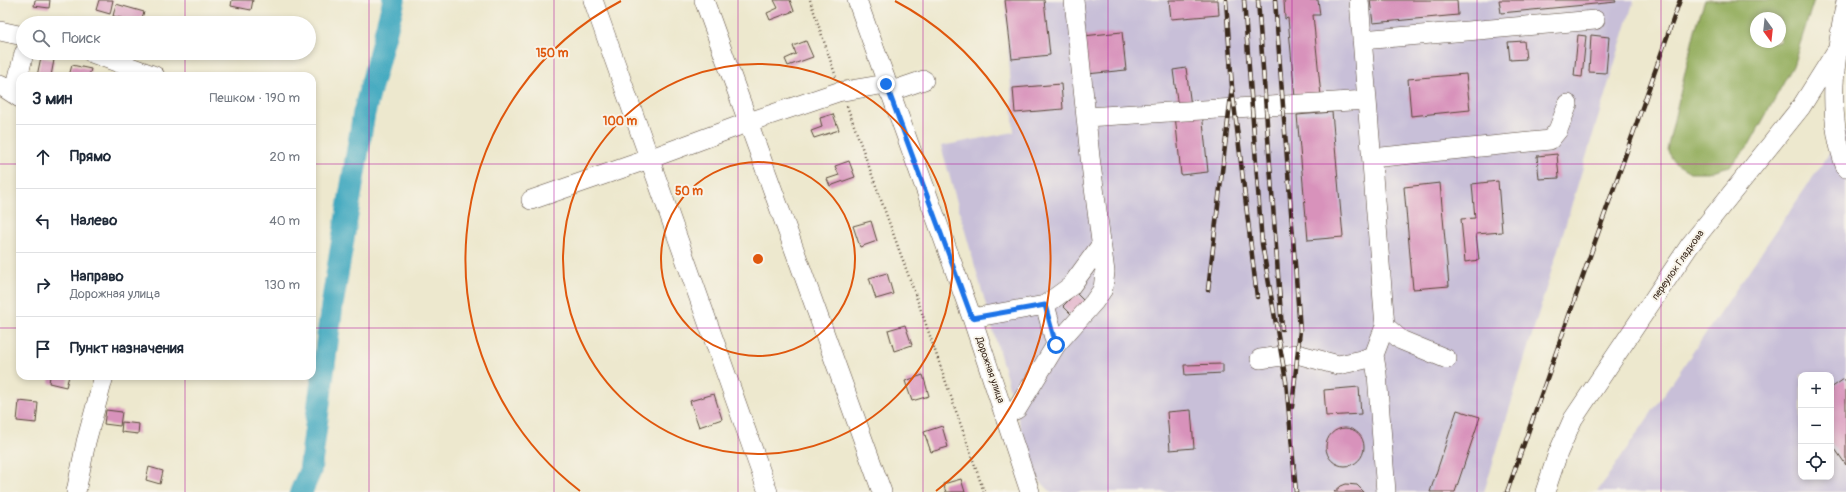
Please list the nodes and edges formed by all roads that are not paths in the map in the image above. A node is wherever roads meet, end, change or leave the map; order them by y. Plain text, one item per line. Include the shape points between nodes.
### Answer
1 (593, 0) edge
2 (704, 0) edge
3 (857, 0) edge
4 (1074, 0) edge
5 (1359, 0) edge
6 (1846, 1) edge
7 (1595, 20) dead end
8 (0, 31) edge
9 (16, 34) edge
10 (1362, 40) junction
11 (1841, 48) edge
12 (22, 60) edge
13 (111, 60) edge
14 (18, 72) edge
15 (144, 72) edge
16 (16, 77) edge
17 (924, 80) dead end
18 (888, 88) junction
19 (11, 92) edge
20 (1367, 100) junction
21 (1568, 104) dead end
22 (1086, 118) junction
23 (749, 122) junction
24 (1372, 158) junction
25 (649, 159) junction
26 (1846, 168) edge
27 (531, 200) dead end
28 (1101, 245) junction
29 (1045, 305) junction
30 (972, 318) junction
31 (1385, 326) junction
32 (1056, 345) junction
33 (1374, 355) junction
34 (1260, 359) dead end
35 (1447, 359) dead end
36 (103, 380) edge
37 (1005, 415) junction
38 (76, 492) edge
39 (768, 492) edge
40 (882, 492) edge
41 (1030, 492) edge
42 (1386, 492) edge
43 (1546, 492) edge

1 - 25 street
2 - 23 street
3 - 18 street, Дорожная улица
4 - 22 street
5 - 10 street
6 - 11 street, переулок Гладкова
7 - 10 street
8 - 9 street
10 - 20 street
11 - 26 street, переулок Гладкова via 1833,86 1834,116 1841,156
11 - 43 street, переулок Гладкова via 1801,107 1690,245 1573,420 1558,453
12 - 14 street
13 - 15 street
16 - 19 street
17 - 18 street
18 - 23 street via 841,91
18 - 30 street, Дорожная улица
20 - 22 street
20 - 24 street
21 - 24 street via 1558,130 1550,140
22 - 28 street
23 - 25 street
23 - 40 street
24 - 31 street
25 - 27 street
25 - 39 street
28 - 29 street via 1071,286
28 - 32 street via 1105,272 1103,289
29 - 30 street
29 - 32 street
30 - 37 street, Дорожная улица
31 - 33 street
31 - 35 street via 1401,340
32 - 37 street via 1017,409
33 - 34 street via 1338,364 1297,354
33 - 42 street
36 - 38 street
37 - 41 street, Дорожная улица

